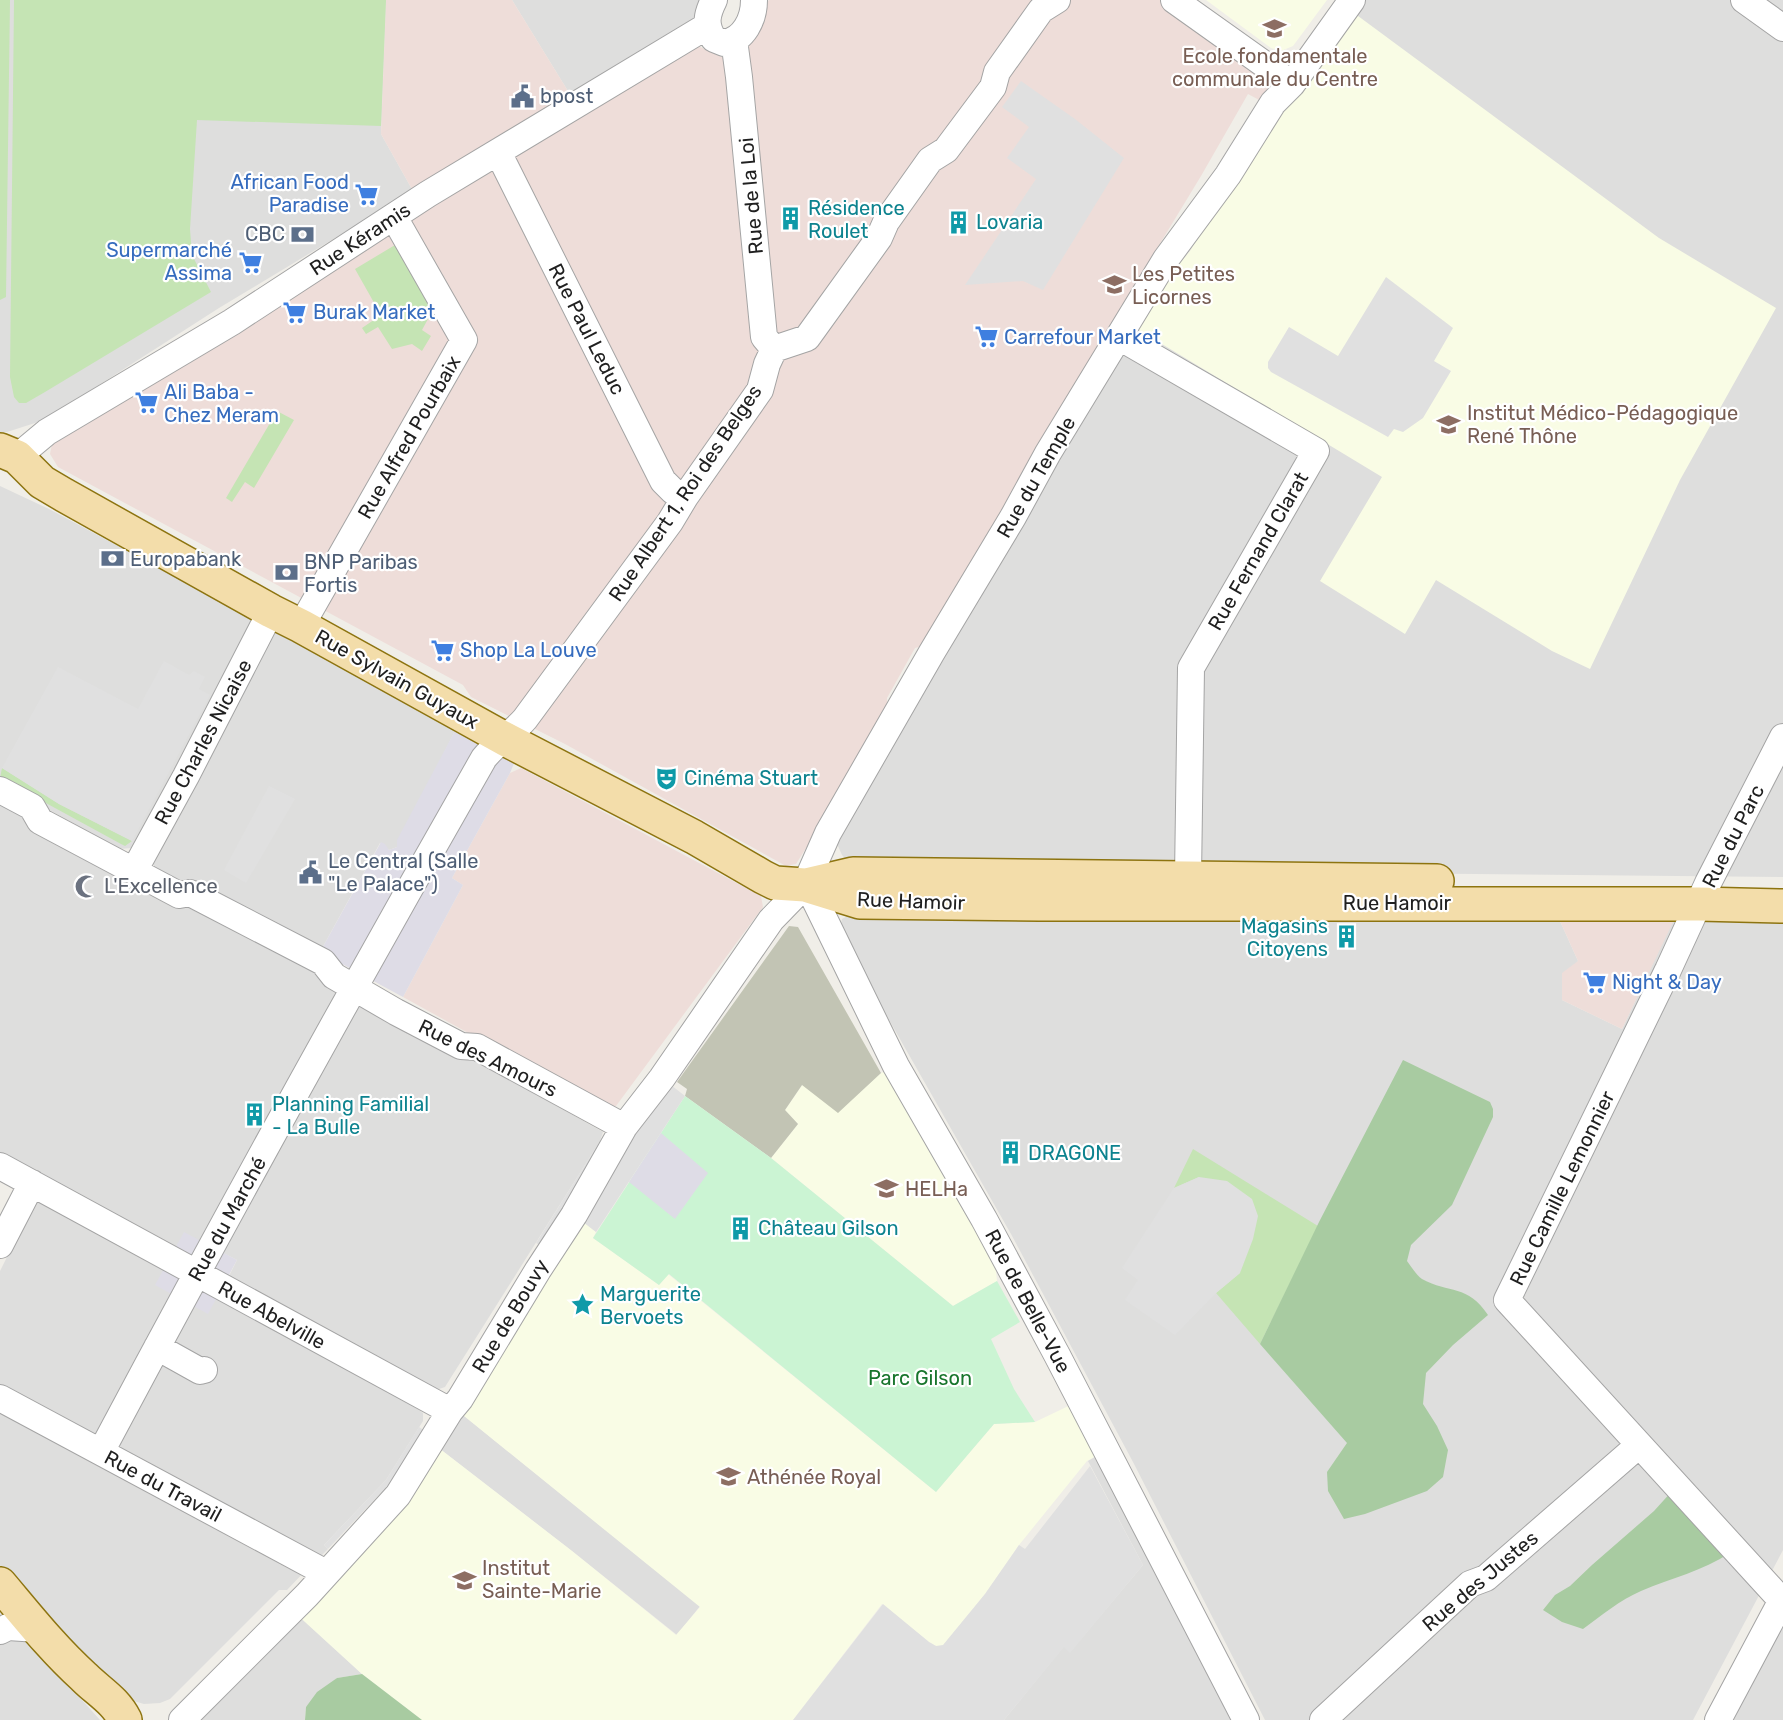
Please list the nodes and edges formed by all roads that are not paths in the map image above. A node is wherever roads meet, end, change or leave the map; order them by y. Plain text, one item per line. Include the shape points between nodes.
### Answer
1 (714, 0) edge
2 (754, 0) edge
3 (1057, 0) edge
4 (1174, 0) edge
5 (1352, 0) edge
6 (1744, 0) edge
7 (707, 26) junction
8 (1783, 28) edge
9 (734, 40) junction
10 (1292, 84) junction
11 (498, 152) junction
12 (394, 217) junction
13 (1119, 337) junction
14 (774, 349) junction
15 (5, 452) edge
16 (685, 497) junction
17 (271, 611) junction
18 (301, 626) junction
19 (515, 729) junction
20 (1783, 737) edge
21 (0, 790) edge
22 (134, 871) junction
23 (1188, 877) junction
24 (1783, 883) edge
25 (809, 891) junction
26 (1703, 893) junction
27 (1783, 906) edge
28 (354, 987) junction
29 (624, 1127) junction
30 (0, 1166) edge
31 (32, 1183) junction
32 (0, 1245) edge
33 (196, 1273) junction
34 (157, 1347) junction
35 (204, 1370) dead end
36 (0, 1398) edge
37 (450, 1411) junction
38 (1639, 1445) junction
39 (101, 1452) junction
40 (326, 1574) junction
41 (0, 1584) edge
42 (1782, 1601) edge
43 (11, 1626) edge
44 (103, 1720) edge
45 (125, 1720) edge
46 (182, 1720) edge
47 (1246, 1720) edge
48 (1323, 1720) edge
49 (1718, 1720) edge

1 - 7 street
2 - 9 street via 748,25
3 - 14 street via 1041,10 997,72 993,87 946,150 930,160 807,338
4 - 10 street
5 - 10 street, Rue du Temple
6 - 8 street
7 - 9 street via 718,42
7 - 11 street, Rue Kéramis
9 - 14 street, Rue de la Loi via 764,337
10 - 13 street, Rue du Temple via 1273,103 1228,175 1166,259
11 - 12 street, Rue Kéramis
11 - 16 street, Rue Paul Leduc via 663,481
12 - 15 street, Rue Kéramis via 232,322 47,432
12 - 18 street, Rue Alfred Pourbaix via 464,340
13 - 23 street, Rue Fernand Clarat via 1316,451 1191,668
13 - 25 street, Rue du Temple via 828,833
14 - 16 street, Rue Albert 1, Roi des Belges via 760,390
15 - 17 main road, Rue Sylvain Guyaux via 42,482
16 - 19 street, Rue Albert 1, Roi des Belges
17 - 18 main road, Rue Sylvain Guyaux
17 - 22 street, Rue Charles Nicaise
18 - 19 main road, Rue Sylvain Guyaux
19 - 25 main road, Rue Sylvain Guyaux via 763,877
19 - 28 street, Rue Albert 1, Roi des Belges via 484,758
20 - 26 street, Rue du Parc
21 - 22 street, Rue des Amours via 32,807 40,821
22 - 28 street, Rue des Amours via 179,895 190,893 222,908 323,962 334,975
23 - 25 main road, Rue Hamoir via 852,874
23 - 26 main road, Rue Hamoir
24 - 26 main road, Rue Hamoir
25 - 26 main road, Rue Hamoir via 860,902 1039,904
25 - 29 street, Rue de Bouvy via 771,920
25 - 47 street, Rue de Belle-Vue via 896,1066 1069,1377
26 - 27 main road, Rue Hamoir
26 - 38 street, Rue Camille Lemonnier via 1508,1300
28 - 29 street, Rue des Amours via 461,1046 477,1047
28 - 33 street, Rue du Marché
29 - 37 street, Rue de Bouvy via 574,1215
30 - 31 street, Rue Abelville
31 - 32 street
31 - 33 street, Rue Abelville
33 - 34 street, Rue du Marché
33 - 37 street, Rue Abelville
34 - 35 street
34 - 39 street, Rue du Marché
36 - 39 street, Rue du Travail
37 - 40 street, Rue de Bouvy via 398,1495
38 - 42 street, Rue Camille Lemonnier
38 - 48 street, Rue des Justes via 1486,1578 1470,1584
39 - 40 street, Rue du Travail
40 - 46 street, Rue de Bouvy
41 - 43 main road
42 - 49 street
43 - 44 main road
43 - 45 main road via 83,1677 119,1708

